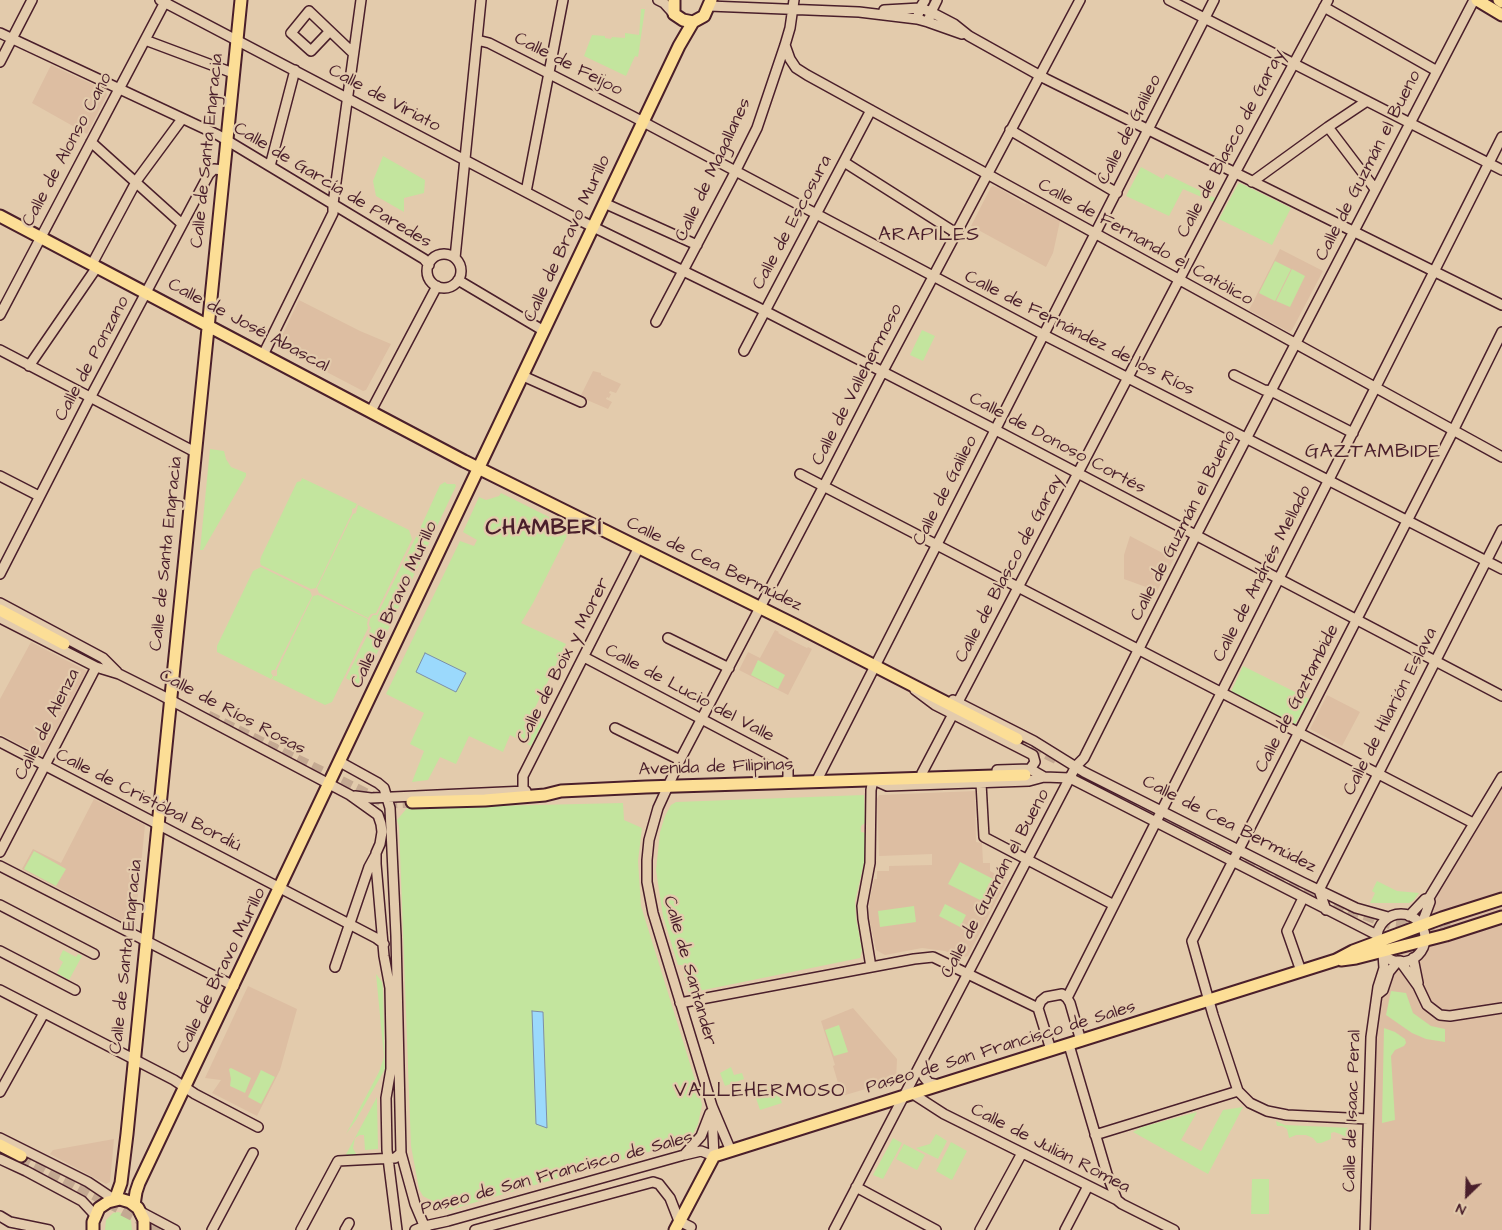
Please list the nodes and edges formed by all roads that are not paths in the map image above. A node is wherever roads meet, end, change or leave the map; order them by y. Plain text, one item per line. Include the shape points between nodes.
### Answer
1 (32, 0) edge
2 (241, 0) edge
3 (361, 0) edge
4 (481, 0) edge
5 (563, 0) edge
6 (658, 0) edge
7 (674, 0) edge
8 (794, 0) edge
9 (937, 0) edge
10 (1080, 0) edge
11 (1169, 0) edge
12 (1214, 0) edge
13 (1476, 0) edge
14 (163, 1) edge
15 (710, 2) edge
16 (1499, 2) edge
17 (923, 4) edge
18 (1326, 4) edge
19 (792, 10) junction
20 (859, 12) junction
21 (931, 12) junction
22 (674, 14) junction
23 (1502, 15) edge
24 (917, 19) junction
25 (1204, 19) junction
26 (693, 22) junction
27 (928, 22) junction
28 (330, 31) junction
29 (0, 33) edge
30 (970, 36) junction
31 (12, 39) junction
32 (145, 40) junction
33 (237, 40) junction
34 (478, 40) junction
35 (785, 45) junction
36 (353, 53) junction
37 (0, 62) edge
38 (1293, 64) junction
39 (295, 70) junction
40 (1437, 71) junction
41 (233, 73) junction
42 (549, 75) junction
43 (1039, 75) junction
44 (119, 90) junction
45 (347, 98) junction
46 (1367, 101) junction
47 (871, 110) junction
48 (182, 119) junction
49 (643, 122) junction
50 (1410, 123) junction
51 (1328, 126) junction
52 (1010, 130) junction
53 (1148, 130) junction
54 (1502, 138) edge
55 (227, 141) junction
56 (91, 142) junction
57 (466, 160) junction
58 (844, 162) junction
59 (1489, 163) junction
60 (270, 166) junction
61 (223, 170) junction
62 (1502, 170) edge
63 (736, 172) junction
64 (1235, 173) junction
65 (988, 174) junction
66 (1252, 182) junction
67 (136, 183) junction
68 (1375, 189) junction
69 (526, 192) junction
70 (1117, 193) junction
71 (604, 203) junction
72 (333, 204) junction
73 (815, 214) junction
74 (0, 216) edge
75 (182, 224) junction
76 (593, 227) junction
77 (1353, 232) junction
78 (956, 233) junction
79 (1096, 234) junction
80 (41, 237) junction
81 (697, 245) junction
82 (455, 258) junction
83 (429, 264) junction
84 (95, 265) junction
85 (685, 271) junction
86 (1434, 272) junction
87 (933, 276) junction
88 (458, 280) junction
89 (1179, 280) junction
90 (437, 286) junction
91 (147, 293) junction
92 (1502, 305) edge
93 (764, 311) junction
94 (0, 315) edge
95 (657, 321) dead end
96 (208, 325) junction
97 (544, 331) junction
98 (1502, 332) edge
99 (1044, 336) junction
100 (1296, 344) junction
101 (0, 350) edge
102 (744, 350) dead end
103 (264, 355) junction
104 (29, 366) junction
105 (883, 372) junction
106 (1234, 375) dead end
107 (523, 376) junction
108 (1128, 378) junction
109 (1376, 388) junction
110 (1271, 391) junction
111 (90, 398) junction
112 (581, 402) dead end
113 (371, 411) junction
114 (995, 430) junction
115 (1454, 430) junction
116 (1353, 433) junction
117 (1247, 439) junction
118 (195, 452) junction
119 (1502, 456) edge
120 (480, 468) junction
121 (800, 474) dead end
122 (1078, 474) junction
123 (0, 476) edge
124 (1328, 481) junction
125 (824, 486) junction
126 (39, 496) junction
127 (1406, 521) junction
128 (1502, 530) edge
129 (1196, 536) junction
130 (937, 545) junction
131 (639, 547) junction
132 (1486, 562) junction
133 (1502, 569) edge
134 (0, 574) edge
135 (1279, 579) junction
136 (1019, 586) junction
137 (0, 603) edge
138 (760, 607) junction
139 (0, 610) edge
140 (0, 618) edge
141 (1357, 620) junction
142 (668, 638) dead end
143 (64, 644) tunnel mouth
144 (1139, 649) junction
145 (584, 657) junction
146 (1436, 661) junction
147 (875, 666) junction
148 (96, 667) junction
149 (729, 668) junction
150 (119, 674) junction
151 (908, 682) junction
152 (1222, 692) junction
153 (1502, 696) edge
154 (170, 700) junction
155 (958, 702) junction
156 (953, 714) junction
157 (702, 719) junction
158 (615, 728) dead end
159 (1299, 732) junction
160 (1017, 739) tunnel mouth
161 (0, 742) edge
162 (1033, 755) junction
163 (1059, 755) junction
164 (680, 760) junction
165 (340, 762) junction
166 (45, 766) junction
167 (1076, 766) junction
168 (1028, 772) junction
169 (922, 773) junction
170 (1378, 773) junction
171 (1502, 777) edge
172 (1044, 778) junction
173 (1070, 778) junction
174 (873, 780) junction
175 (816, 782) junction
176 (784, 783) junction
177 (981, 783) junction
178 (329, 784) junction
179 (667, 786) junction
180 (523, 791) junction
181 (561, 791) junction
182 (350, 794) junction
183 (387, 796) junction
184 (412, 802) tunnel mouth
185 (1162, 810) junction
186 (1156, 822) junction
187 (157, 823) junction
188 (1473, 823) junction
189 (380, 844) junction
190 (392, 844) junction
191 (1239, 850) junction
192 (0, 852) edge
193 (376, 853) junction
194 (1027, 860) junction
195 (1233, 862) junction
196 (0, 866) edge
197 (280, 888) junction
198 (1319, 890) junction
199 (1303, 898) junction
200 (1429, 898) junction
201 (1502, 899) edge
202 (0, 905) edge
203 (1114, 905) junction
204 (1502, 905) edge
205 (1326, 910) junction
206 (1502, 911) edge
207 (1409, 916) junction
208 (1502, 917) edge
209 (1388, 918) junction
210 (350, 924) junction
211 (1421, 926) junction
212 (396, 936) junction
213 (383, 939) junction
214 (1424, 940) junction
215 (145, 942) junction
216 (1379, 946) junction
217 (0, 951) edge
218 (94, 954) dead end
219 (1413, 958) junction
220 (1399, 961) junction
221 (397, 964) junction
222 (335, 967) dead end
223 (871, 967) junction
224 (1302, 971) junction
225 (968, 973) junction
226 (234, 986) junction
227 (1418, 986) junction
228 (0, 990) edge
229 (75, 990) dead end
230 (1378, 994) junction
231 (1067, 998) junction
232 (1209, 1000) junction
233 (680, 1002) junction
234 (1038, 1008) junction
235 (1502, 1008) edge
236 (44, 1013) junction
237 (1081, 1041) junction
238 (1069, 1044) junction
239 (1051, 1050) junction
240 (134, 1059) junction
241 (920, 1065) junction
242 (939, 1085) junction
243 (185, 1088) junction
244 (1238, 1091) junction
245 (0, 1092) edge
246 (908, 1095) junction
247 (712, 1106) junction
248 (1368, 1119) junction
249 (258, 1127) dead end
250 (1095, 1135) junction
251 (0, 1138) edge
252 (0, 1145) edge
253 (731, 1151) junction
254 (0, 1153) edge
255 (253, 1153) dead end
256 (401, 1153) junction
257 (1022, 1153) junction
258 (684, 1155) junction
259 (714, 1156) junction
260 (388, 1158) junction
261 (0, 1160) edge
262 (1107, 1174) junction
263 (1088, 1186) junction
264 (856, 1187) junction
265 (115, 1200) junction
266 (1117, 1200) junction
267 (138, 1208) junction
268 (95, 1215) junction
269 (0, 1216) edge
270 (677, 1226) edge
271 (425, 1228) edge
272 (691, 1228) dead end
273 (49, 1230) edge
274 (93, 1230) edge
275 (144, 1230) edge
276 (175, 1230) edge
277 (212, 1230) edge
278 (301, 1230) edge
279 (397, 1230) edge
280 (415, 1230) edge
281 (475, 1230) edge
282 (834, 1230) edge
283 (936, 1230) edge
284 (980, 1230) edge
285 (1065, 1230) edge
286 (1174, 1230) edge
287 (1365, 1230) edge

1 - 31 street
2 - 33 main road, Calle de Santa Engracia
3 - 36 street
4 - 34 street
5 - 42 street
6 - 22 street
7 - 22 main road
8 - 19 street, Calle de Magallanes
9 - 21 street
10 - 43 street, Calle de Vallehermoso
11 - 25 street
12 - 25 street, Calle de Galileo
13 - 16 street
13 - 23 main road
13 - 40 street, Calle de Guzmán el Bueno
14 - 32 street, Calle de Alonso Cano
14 - 33 street, Calle de Viriato
15 - 19 street
15 - 26 main road, Calle de Bravo Murillo via 704,16
17 - 20 street
17 - 21 street
17 - 24 street
18 - 38 street, Calle de Blasco de Garay
18 - 40 street
19 - 20 street
19 - 35 street, Calle de Magallanes
20 - 24 street
21 - 27 street
21 - 30 street
22 - 26 main road
24 - 27 street
25 - 38 street
25 - 53 street, Calle de Galileo
26 - 49 main road, Calle de Bravo Murillo
27 - 30 street
28 - 28 street via 311,51 290,33 309,11
28 - 36 street
29 - 31 street, Calle de García de Paredes
30 - 43 street
31 - 37 street
31 - 44 street, Calle de García de Paredes
32 - 41 street
32 - 44 street, Calle de Alonso Cano
33 - 39 street, Calle de Viriato
33 - 41 main road, Calle de Santa Engracia
34 - 42 street, Calle de Feijoo
34 - 57 street
35 - 47 street, Calle de Fernando el Católico via 798,70
35 - 63 street, Calle de Magallanes via 757,128
36 - 45 street
38 - 46 street
38 - 64 street, Calle de Blasco de Garay
39 - 45 street, Calle de Viriato
39 - 60 street
40 - 50 street, Calle de Guzmán el Bueno
41 - 55 main road, Calle de Santa Engracia
42 - 49 street, Calle de Feijoo
42 - 69 street
43 - 52 street, Calle de Vallehermoso
43 - 53 street
44 - 48 street, Calle de García de Paredes
44 - 56 street, Calle de Alonso Cano
45 - 57 street, Calle de Viriato
45 - 72 street
46 - 50 street
46 - 51 street
47 - 58 street, Calle de Escosura
47 - 65 street, Calle de Fernando el Católico
48 - 55 street, Calle de García de Paredes
48 - 67 street
49 - 63 street, Calle de Fernández de los Ríos
49 - 71 main road, Calle de Bravo Murillo
50 - 59 street
50 - 68 street, Calle de Guzmán el Bueno
51 - 66 street
51 - 68 street
52 - 65 street, Calle de Vallehermoso
52 - 70 street
53 - 64 street
53 - 70 street, Calle de Galileo
54 - 59 street, Calle de Andrés Mellado
55 - 60 street, Calle de García de Paredes
55 - 61 main road, Calle de Santa Engracia
56 - 67 street
56 - 80 street, Calle de Alonso Cano
57 - 69 street, Calle de Viriato
57 - 82 street
58 - 73 street, Calle de Escosura
58 - 78 street
59 - 62 street
59 - 86 street, Calle de Andrés Mellado
60 - 72 street, Calle de García de Paredes
61 - 75 street, Calle de Ponzano via 215,169 210,173
61 - 96 main road, Calle de Santa Engracia
63 - 73 street, Calle de Fernández de los Ríos
63 - 81 street, Calle de Magallanes
64 - 66 street
64 - 89 street, Calle de Blasco de Garay
65 - 78 street, Calle de Vallehermoso
65 - 79 street, Calle de Fernando el Católico
66 - 77 street
67 - 75 street
67 - 84 street
68 - 77 street, Calle de Guzmán el Bueno
69 - 76 street, Calle de Viriato
70 - 79 street, Calle de Galileo
71 - 76 main road, Calle de Bravo Murillo
71 - 81 street
72 - 83 street, Calle de García de Paredes
72 - 103 street via 333,213
73 - 87 street, Calle de Fernández de los Ríos
73 - 93 street, Calle de Escosura
74 - 80 main road, Calle de José Abascal
75 - 91 street, Calle de Ponzano
76 - 85 street, Calle de Donoso Cortés
76 - 97 main road, Calle de Bravo Murillo
77 - 86 street
77 - 100 street, Calle de Guzmán el Bueno
78 - 87 street, Calle de Vallehermoso
79 - 89 street, Calle de Fernando el Católico
79 - 99 street, Calle de Galileo
80 - 84 main road, Calle de José Abascal
80 - 94 street, Calle de Alonso Cano
81 - 85 street, Calle de Magallanes
82 - 83 street via 438,255
82 - 88 street via 461,269
83 - 90 street via 429,278
84 - 91 main road, Calle de José Abascal
84 - 104 street
85 - 93 street, Calle de Donoso Cortés
85 - 95 street, Calle de Magallanes
86 - 92 street
86 - 109 street, Calle de Andrés Mellado
87 - 99 street, Calle de Fernández de los Ríos
87 - 105 street, Calle de Vallehermoso
88 - 90 street via 449,287
88 - 97 street
89 - 100 street, Calle de Fernando el Católico
89 - 108 street, Calle de Blasco de Garay
90 - 113 street
91 - 96 main road, Calle de José Abascal
91 - 111 street, Calle de Ponzano
93 - 102 street, Calle de Escosura
93 - 105 street, Calle de Donoso Cortés
96 - 103 main road, Calle de José Abascal
96 - 118 main road, Calle de Santa Engracia
97 - 107 main road, Calle de Bravo Murillo
98 - 115 street, Calle de Gaztambide
99 - 108 street, Calle de Fernández de los Ríos
99 - 114 street, Calle de Galileo
100 - 109 street, Calle de Fernando el Católico
100 - 110 street, Calle de Guzmán el Bueno
101 - 104 street
103 - 113 main road, Calle de José Abascal
104 - 111 street
105 - 114 street, Calle de Donoso Cortés
105 - 125 street, Calle de Vallehermoso
106 - 110 street
107 - 112 street
107 - 120 main road, Calle de Bravo Murillo
108 - 117 street, Calle de Fernández de los Ríos
108 - 122 street, Calle de Blasco de Garay
109 - 115 street, Calle de Fernando el Católico
109 - 116 street, Calle de Andrés Mellado
110 - 116 street
110 - 117 street, Calle de Guzmán el Bueno
111 - 118 street
111 - 126 street, Calle de Ponzano
113 - 120 main road, Calle de José Abascal
114 - 122 street, Calle de Donoso Cortés
114 - 130 street, Calle de Galileo
115 - 119 street, Calle de Fernando el Católico
115 - 127 street, Calle de Gaztambide
116 - 124 street, Calle de Andrés Mellado
117 - 124 street, Calle de Fernández de los Ríos
117 - 129 street, Calle de Guzmán el Bueno
118 - 154 main road, Calle de Santa Engracia
120 - 131 main road, Calle de Cea Bermúdez
120 - 165 main road, Calle de Bravo Murillo
121 - 125 street
122 - 129 street, Calle de Donoso Cortés
122 - 136 street, Calle de Blasco de Garay
123 - 126 street
124 - 127 street, Calle de Fernández de los Ríos
124 - 135 street, Calle de Andrés Mellado
125 - 130 street
125 - 138 street, Calle de Vallehermoso
126 - 134 street, Calle de Ponzano
127 - 132 street, Calle de Fernández de los Ríos
127 - 141 street, Calle de Gaztambide
128 - 132 street, Calle de Hilarión Eslava
129 - 135 street, Calle de Donoso Cortés
129 - 144 street, Calle de Guzmán el Bueno
130 - 136 street
130 - 147 street, Calle de Galileo
131 - 138 main road, Calle de Cea Bermúdez
131 - 145 street, Calle de Boix y Morer
132 - 133 street, Calle de Fernández de los Ríos
132 - 146 street, Calle de Hilarión Eslava
135 - 141 street, Calle de Donoso Cortés
135 - 152 street, Calle de Andrés Mellado
136 - 144 street
136 - 155 street, Calle de Blasco de Garay
137 - 150 street, Calle de Ríos Rosas via 101,657
138 - 147 main road, Calle de Cea Bermúdez
138 - 149 street, Calle de Vallehermoso
139 - 143 main road
140 - 148 street, Calle de Ríos Rosas
141 - 146 street, Calle de Donoso Cortés
141 - 159 street, Calle de Gaztambide
142 - 149 street
144 - 152 street
144 - 167 street, Calle de Guzmán el Bueno via 1084,758
145 - 157 street, Calle de Lucio del Valle
145 - 180 street, Calle de Boix y Morer via 523,776
146 - 153 street, Calle de Donoso Cortés
146 - 170 street, Calle de Hilarión Eslava
147 - 151 main road, Calle de Cea Bermúdez
147 - 175 street, Calle de Galileo
148 - 150 street, Calle de Ríos Rosas
148 - 166 street, Calle de Alenza
149 - 157 street, Calle de Vallehermoso
150 - 154 street, Calle de Ríos Rosas
151 - 155 street, Calle de Cea Bermúdez
151 - 156 street, Calle de Cea Bermúdez via 920,695
151 - 160 main road, Calle de Cea Bermúdez
152 - 159 street
152 - 185 street, Calle de Andrés Mellado
154 - 178 street, Calle de Ríos Rosas
154 - 187 main road, Calle de Santa Engracia
155 - 163 street, Calle de Cea Bermúdez
156 - 162 street, Calle de Cea Bermúdez
156 - 169 street
157 - 164 street, Calle de Vallehermoso
157 - 176 street, Calle de Lucio del Valle via 783,762 788,766 788,778
158 - 164 street
159 - 170 street
159 - 191 street, Calle de Gaztambide
161 - 166 street, Calle de Cristóbal Bordiú
162 - 163 street, Calle de Cea Bermúdez
162 - 168 street via 1035,762
163 - 167 street, Calle de Cea Bermúdez
164 - 179 street, Calle de Vallehermoso
165 - 178 main road, Calle de Bravo Murillo
165 - 183 street via 378,783
166 - 187 street, Calle de Cristóbal Bordiú
166 - 192 street, Calle de Alenza
167 - 173 street, Calle de Guzmán el Bueno
167 - 185 street, Calle de Cea Bermúdez
168 - 169 street, Avenida de Filipinas
168 - 172 street
168 - 174 main road, Avenida de Filipinas
169 - 174 street, Avenida de Filipinas via 886,775
170 - 188 street
170 - 198 street, Calle de Hilarión Eslava
171 - 188 street
172 - 173 street, Avenida de Filipinas
172 - 177 street, Avenida de Filipinas
173 - 186 street, Calle de Cea Bermúdez
173 - 194 street, Calle de Guzmán el Bueno
174 - 175 main road, Avenida de Filipinas
174 - 177 street, Avenida de Filipinas via 887,786
174 - 223 street via 870,863 862,906
175 - 176 main road, Avenida de Filipinas
176 - 179 main road, Avenida de Filipinas
177 - 194 street via 984,837
178 - 182 street, Calle de Ríos Rosas
178 - 197 main road, Calle de Bravo Murillo
179 - 181 main road, Avenida de Filipinas
179 - 233 street, Calle de Santander via 649,840 648,882 654,919
180 - 181 street, Avenida de Filipinas
180 - 183 street, Avenida de Filipinas
181 - 184 main road, Avenida de Filipinas via 505,798
182 - 183 street, Avenida de Filipinas via 363,798
182 - 189 street via 376,812 381,824
183 - 190 street
185 - 186 street, Calle de Andrés Mellado
185 - 191 street, Calle de Cea Bermúdez
186 - 195 street, Calle de Cea Bermúdez
186 - 203 street, Calle de Andrés Mellado
187 - 197 street, Calle de Cristóbal Bordiú
187 - 215 main road, Calle de Santa Engracia
188 - 200 street
189 - 190 street via 386,840
189 - 193 street
190 - 212 street
191 - 195 street, Calle de Gaztambide
191 - 198 street, Calle de Cea Bermúdez
193 - 210 street
193 - 213 street
194 - 203 street
194 - 225 street, Calle de Guzmán el Bueno
195 - 199 street, Calle de Cea Bermúdez
195 - 232 street, Calle de Gaztambide via 1192,941
196 - 215 street
197 - 210 street, Calle de Cristóbal Bordiú
197 - 226 main road, Calle de Bravo Murillo
198 - 205 street
198 - 209 street, Calle de Cea Bermúdez via 1356,908
199 - 205 street, Calle de Cea Bermúdez
199 - 224 street via 1288,931
200 - 207 street
200 - 211 street
201 - 211 main road
202 - 218 street
203 - 231 street, Calle de Andrés Mellado
204 - 206 main road via 1452,924
205 - 216 street, Calle de Cea Bermúdez
207 - 209 street via 1398,914
207 - 211 street
208 - 214 main road
209 - 216 street via 1380,925
210 - 213 street, Calle de Cristóbal Bordiú
210 - 222 street
211 - 214 street
211 - 216 main road
212 - 213 street
212 - 221 street
213 - 221 street
213 - 260 street via 390,988 391,1069 386,1098
214 - 216 main road
214 - 219 street
215 - 226 street
215 - 240 main road, Calle de Santa Engracia
216 - 220 street, Calle de Cea Bermúdez via 1390,959
216 - 224 main road, Paseo de San Francisco de Sales via 1351,960 1336,960
216 - 230 street, Calle de Isaac Peral via 1384,968
217 - 229 street
219 - 220 street
219 - 227 street
220 - 227 street
220 - 230 street, Calle de Isaac Peral via 1389,972 1383,990
221 - 256 street
223 - 225 street via 934,957
223 - 233 street
224 - 232 main road, Paseo de San Francisco de Sales
225 - 234 street
225 - 241 street, Calle de Guzmán el Bueno
226 - 243 main road, Calle de Bravo Murillo
227 - 235 street via 1429,1009 1440,1015
228 - 236 street
230 - 248 street, Calle de Isaac Peral via 1371,1037
231 - 234 street via 1062,994 1046,997
231 - 237 street
232 - 237 main road, Paseo de San Francisco de Sales
232 - 244 street, Calle de Gaztambide
233 - 247 street, Calle de Santander
234 - 239 street
236 - 240 street
236 - 245 street
237 - 238 main road, Paseo de San Francisco de Sales
238 - 239 main road, Paseo de San Francisco de Sales
238 - 250 street
239 - 242 main road, Paseo de San Francisco de Sales
240 - 243 street
240 - 265 main road, Calle de Santa Engracia via 122,1180
241 - 242 street via 924,1078
241 - 246 street, Calle de Guzmán el Bueno
242 - 246 main road, Paseo de San Francisco de Sales
243 - 249 street
243 - 267 main road, Calle de Bravo Murillo via 139,1183 136,1192
244 - 248 street via 1250,1103 1267,1111
244 - 250 street
246 - 253 main road, Paseo de San Francisco de Sales
246 - 257 street, Calle de Julián Romea
246 - 264 street, Calle de Guzmán el Bueno
247 - 253 street, Calle de Santander
247 - 258 street via 701,1136
247 - 259 street, Calle de Santander
248 - 287 street, Calle de Isaac Peral
250 - 262 street
251 - 265 street via 88,1182
252 - 254 main road via 19,1159
253 - 259 main road, Paseo de San Francisco de Sales
255 - 277 street
256 - 260 street via 395,1158
256 - 271 street
257 - 263 street, Calle de Julián Romea
257 - 284 street
258 - 259 street, Paseo de San Francisco de Sales via 701,1151
258 - 271 street, Paseo de San Francisco de Sales
259 - 270 main road
260 - 278 street via 338,1160
260 - 279 street
261 - 268 street via 82,1201
262 - 263 street via 1106,1188
262 - 266 street
263 - 266 street, Calle de Julián Romea
263 - 285 street
264 - 282 street, Calle de Guzmán el Bueno
264 - 283 street
265 - 267 main road via 123,1200
265 - 268 main road via 101,1206
266 - 286 street, Calle de Julián Romea
267 - 275 main road via 144,1220
267 - 276 street
268 - 274 main road
269 - 273 street via 10,1222
270 - 272 street
270 - 281 street, Paseo de San Francisco de Sales via 670,1198 659,1184 653,1182
271 - 280 street, Paseo de San Francisco de Sales

